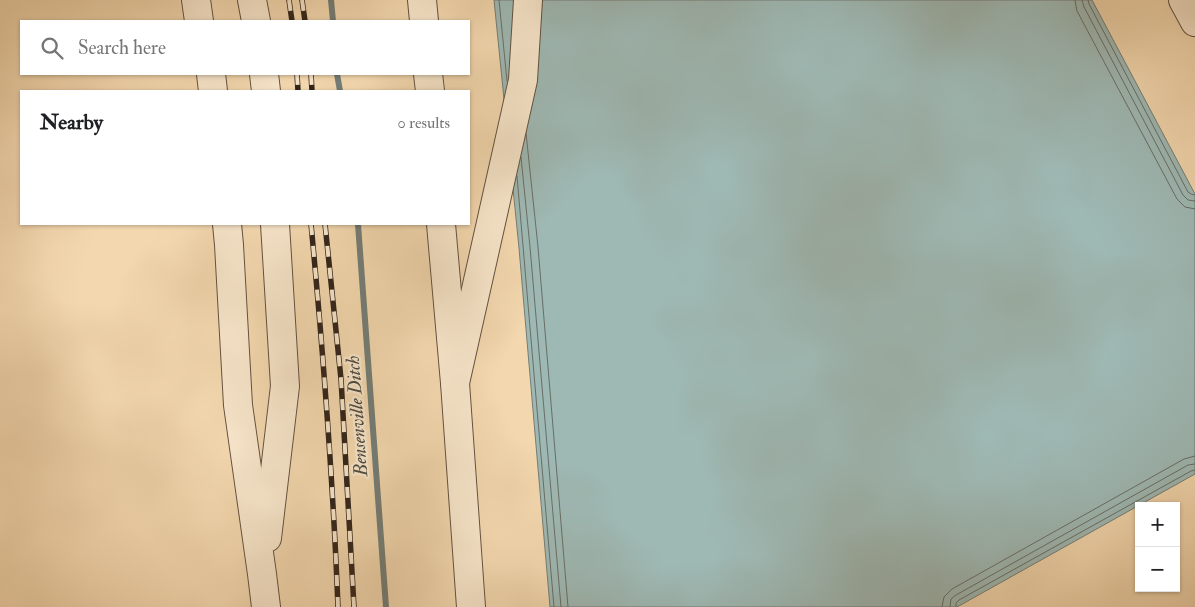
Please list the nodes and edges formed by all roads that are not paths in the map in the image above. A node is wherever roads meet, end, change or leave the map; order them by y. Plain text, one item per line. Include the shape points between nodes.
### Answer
1 (196, 0) edge
2 (252, 0) edge
3 (422, 0) edge
4 (528, 0) edge
5 (1183, 0) edge
6 (199, 20) edge
7 (256, 20) edge
8 (424, 20) edge
9 (1195, 22) edge
10 (211, 75) edge
11 (264, 75) edge
12 (428, 75) edge
13 (213, 90) edge
14 (266, 90) edge
15 (430, 90) edge
16 (227, 225) edge
17 (275, 225) edge
18 (441, 225) edge
19 (455, 383) junction
20 (262, 574) junction
21 (266, 607) edge
22 (471, 607) edge

1 - 6 lane
2 - 7 lane
3 - 8 lane
4 - 19 lane via 523,80
5 - 9 lane
10 - 13 lane
11 - 14 lane
12 - 15 lane
16 - 20 lane via 238,404
17 - 20 lane via 285,386
18 - 19 lane
19 - 22 lane
20 - 21 lane

